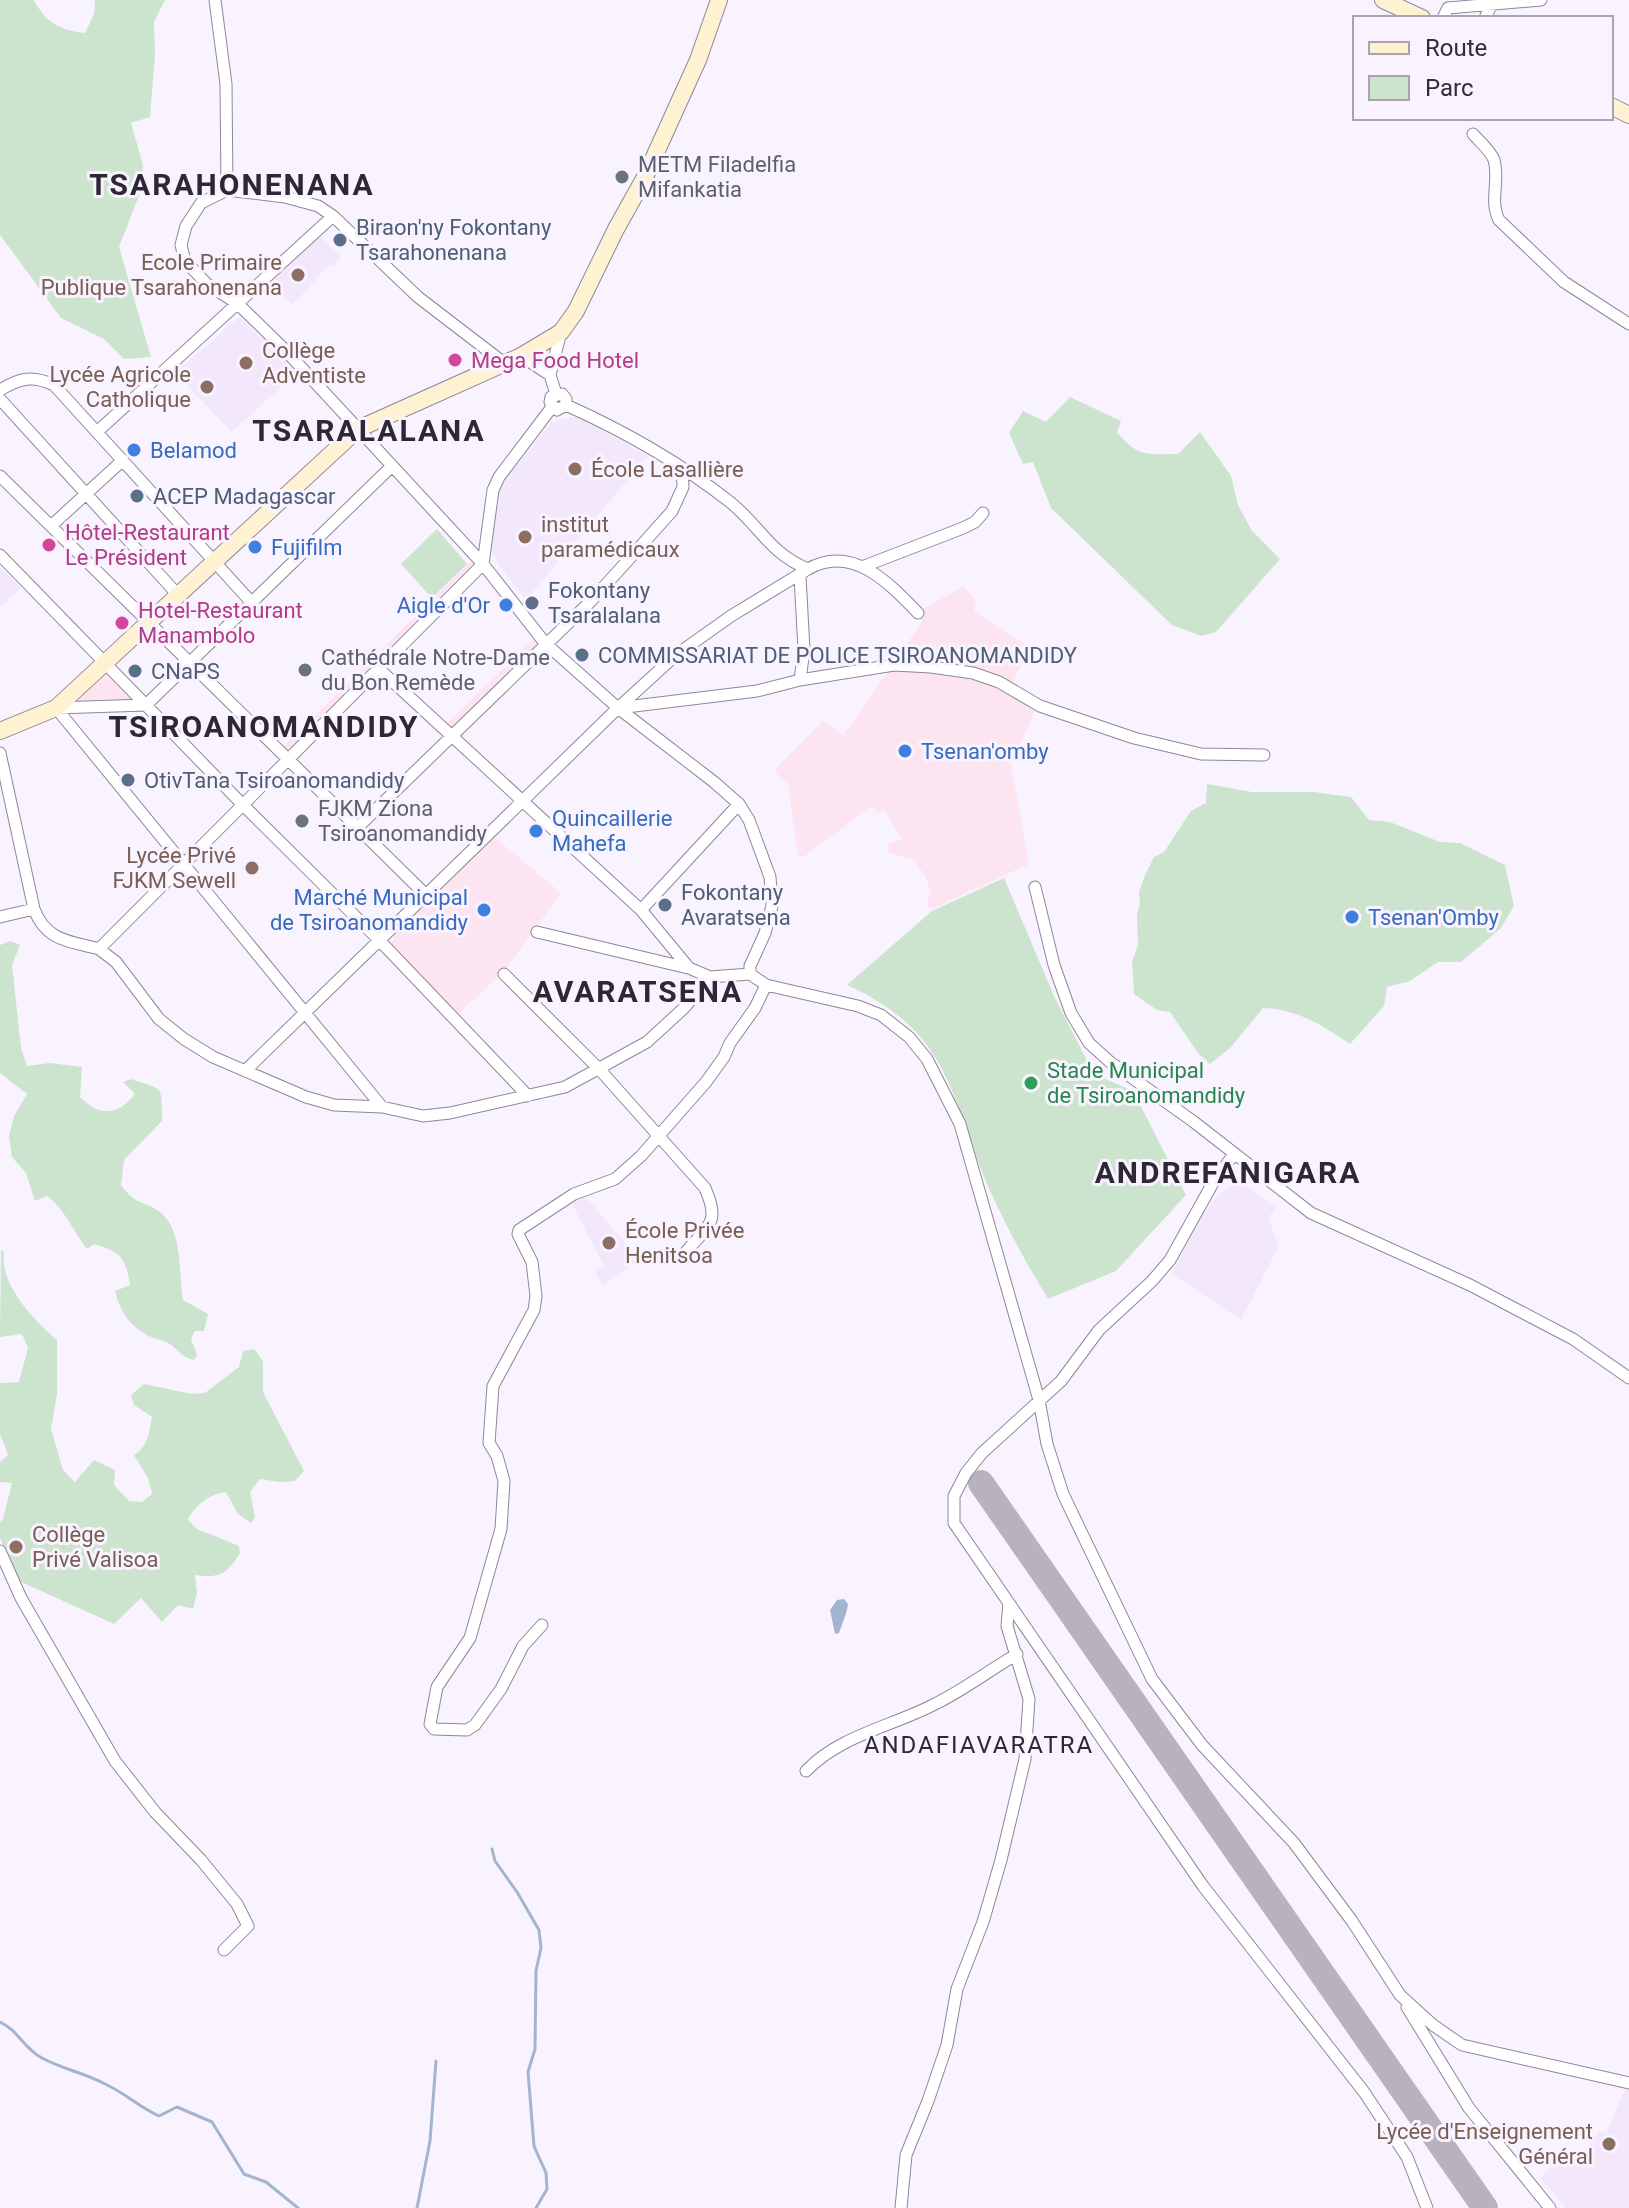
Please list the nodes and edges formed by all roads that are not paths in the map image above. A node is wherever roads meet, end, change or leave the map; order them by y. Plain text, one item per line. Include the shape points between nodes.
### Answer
1 (215, 0) edge
2 (719, 0) edge
3 (1383, 0) edge
4 (1541, 0) edge
5 (1492, 4) junction
6 (1418, 16) edge
7 (1444, 16) edge
8 (1486, 16) edge
9 (1473, 134) dead end
10 (227, 190) junction
11 (333, 216) junction
12 (238, 304) junction
13 (1629, 324) edge
14 (561, 332) junction
15 (521, 356) junction
16 (504, 363) junction
17 (550, 375) junction
18 (0, 390) edge
19 (556, 394) junction
20 (0, 399) edge
21 (566, 405) junction
22 (552, 407) junction
23 (358, 429) junction
24 (98, 431) junction
25 (123, 460) junction
26 (392, 466) junction
27 (682, 468) junction
28 (0, 476) edge
29 (86, 494) junction
30 (983, 513) dead end
31 (51, 526) junction
32 (0, 555) edge
33 (214, 562) junction
34 (483, 564) junction
35 (862, 567) junction
36 (804, 572) junction
37 (178, 595) junction
38 (252, 603) junction
39 (918, 613) dead end
40 (149, 622) junction
41 (545, 643) junction
42 (105, 663) junction
43 (190, 663) junction
44 (379, 669) junction
45 (800, 680) junction
46 (146, 705) junction
47 (56, 708) junction
48 (618, 708) junction
49 (0, 731) edge
50 (450, 735) junction
51 (0, 753) edge
52 (1264, 755) dead end
53 (287, 760) junction
54 (522, 801) junction
55 (739, 804) junction
56 (243, 805) junction
57 (357, 828) junction
58 (183, 864) junction
59 (1035, 887) dead end
60 (427, 896) junction
61 (34, 909) junction
62 (641, 910) junction
63 (0, 917) edge
64 (537, 932) dead end
65 (380, 941) junction
66 (99, 949) junction
67 (689, 968) junction
68 (504, 974) dead end
69 (750, 974) junction
70 (710, 977) junction
71 (766, 985) junction
72 (306, 1012) junction
73 (246, 1070) junction
74 (600, 1070) junction
75 (528, 1096) junction
76 (382, 1107) junction
77 (659, 1135) junction
78 (1234, 1154) junction
79 (685, 1253) dead end
80 (1629, 1378) edge
81 (1039, 1400) junction
82 (0, 1551) edge
83 (1009, 1603) junction
84 (542, 1625) dead end
85 (1017, 1654) junction
86 (806, 1771) dead end
87 (224, 1950) dead end
88 (1400, 1995) junction
89 (1629, 2083) edge
90 (1424, 2204) edge
91 (901, 2208) edge
92 (1550, 2208) edge

1 - 10 street via 226,84
2 - 14 main road via 645,177
3 - 6 main road
4 - 5 street
5 - 7 street via 1448,8
5 - 8 street
9 - 13 street via 1493,157 1494,210 1499,220 1564,282
10 - 11 street via 285,197
10 - 12 street via 201,203 181,245 185,261 207,284
11 - 12 street
11 - 16 street via 418,297
12 - 23 street
12 - 24 street
14 - 15 main road
14 - 17 street
15 - 16 main road
15 - 17 street
16 - 23 main road
17 - 19 street
18 - 24 street via 37,377 54,385
19 - 21 street via 562,394
19 - 22 street
20 - 29 street
21 - 22 street
21 - 27 street via 661,452
22 - 34 street via 493,490
23 - 26 street
23 - 33 main road
24 - 25 street
25 - 29 street
25 - 33 street
26 - 34 street
26 - 38 street
27 - 36 street via 737,508 780,555
27 - 41 street via 683,487 672,511 591,601
28 - 31 street
29 - 31 street
29 - 37 street
30 - 35 street via 963,528
31 - 40 street
32 - 42 street
33 - 37 main road
33 - 38 street
34 - 41 street
34 - 44 street
35 - 36 street via 841,559 823,561
35 - 39 street via 894,588
36 - 45 street
36 - 48 street via 687,647
37 - 40 main road
38 - 43 street
40 - 42 main road
40 - 43 street
41 - 48 street
41 - 50 street
42 - 46 street
42 - 47 main road
43 - 46 street
43 - 53 street
44 - 50 street
44 - 53 street
45 - 48 street via 757,691
45 - 52 street via 894,665 973,673 1040,706 1134,738 1201,754
46 - 47 street
46 - 56 street
47 - 49 main road
47 - 58 street
48 - 54 street
48 - 55 street
50 - 54 street
50 - 57 street
51 - 61 street
53 - 56 street
53 - 57 street
54 - 60 street
54 - 62 street
55 - 62 street
55 - 69 street via 770,877 772,906
56 - 58 street
56 - 65 street
57 - 60 street
58 - 66 street
58 - 72 street
59 - 78 street via 1054,965 1071,1013 1089,1043
60 - 65 street
61 - 63 street
61 - 66 street via 40,926 53,936
62 - 67 street
64 - 67 street
65 - 72 street
65 - 75 street
66 - 73 street via 116,962 159,1019 213,1057
67 - 70 street
68 - 74 street
69 - 70 street
69 - 71 street
70 - 74 street via 647,1042
71 - 77 street via 724,1057
71 - 81 street via 881,1015 927,1059 960,1124
72 - 73 street
72 - 76 street
73 - 76 street via 334,1105
74 - 75 street via 565,1087
74 - 77 street
75 - 76 street via 423,1116
77 - 79 street via 705,1188 714,1207 713,1221
77 - 84 street via 615,1179 574,1194 519,1230 532,1262 536,1296 534,1310 493,1386 489,1443 504,1481 501,1529 470,1638 437,1687 430,1724 434,1729 467,1730 475,1725 523,1646
78 - 80 street via 1311,1213 1508,1305 1573,1339
78 - 81 street via 1170,1260 1099,1330 1061,1381
81 - 83 street via 982,1453 954,1496 954,1523
81 - 88 street via 1063,1494 1152,1679 1202,1745 1294,1843
82 - 87 street via 21,1598 115,1761 237,1904 248,1926
83 - 85 street via 1007,1626
83 - 90 street via 1203,1886 1364,2092 1407,2157
85 - 86 street via 936,1704 844,1744
85 - 91 street via 1029,1699 1020,1786 994,1885 957,1989 947,2045 906,2155
88 - 89 street via 1462,2045
88 - 92 street via 1469,2108

